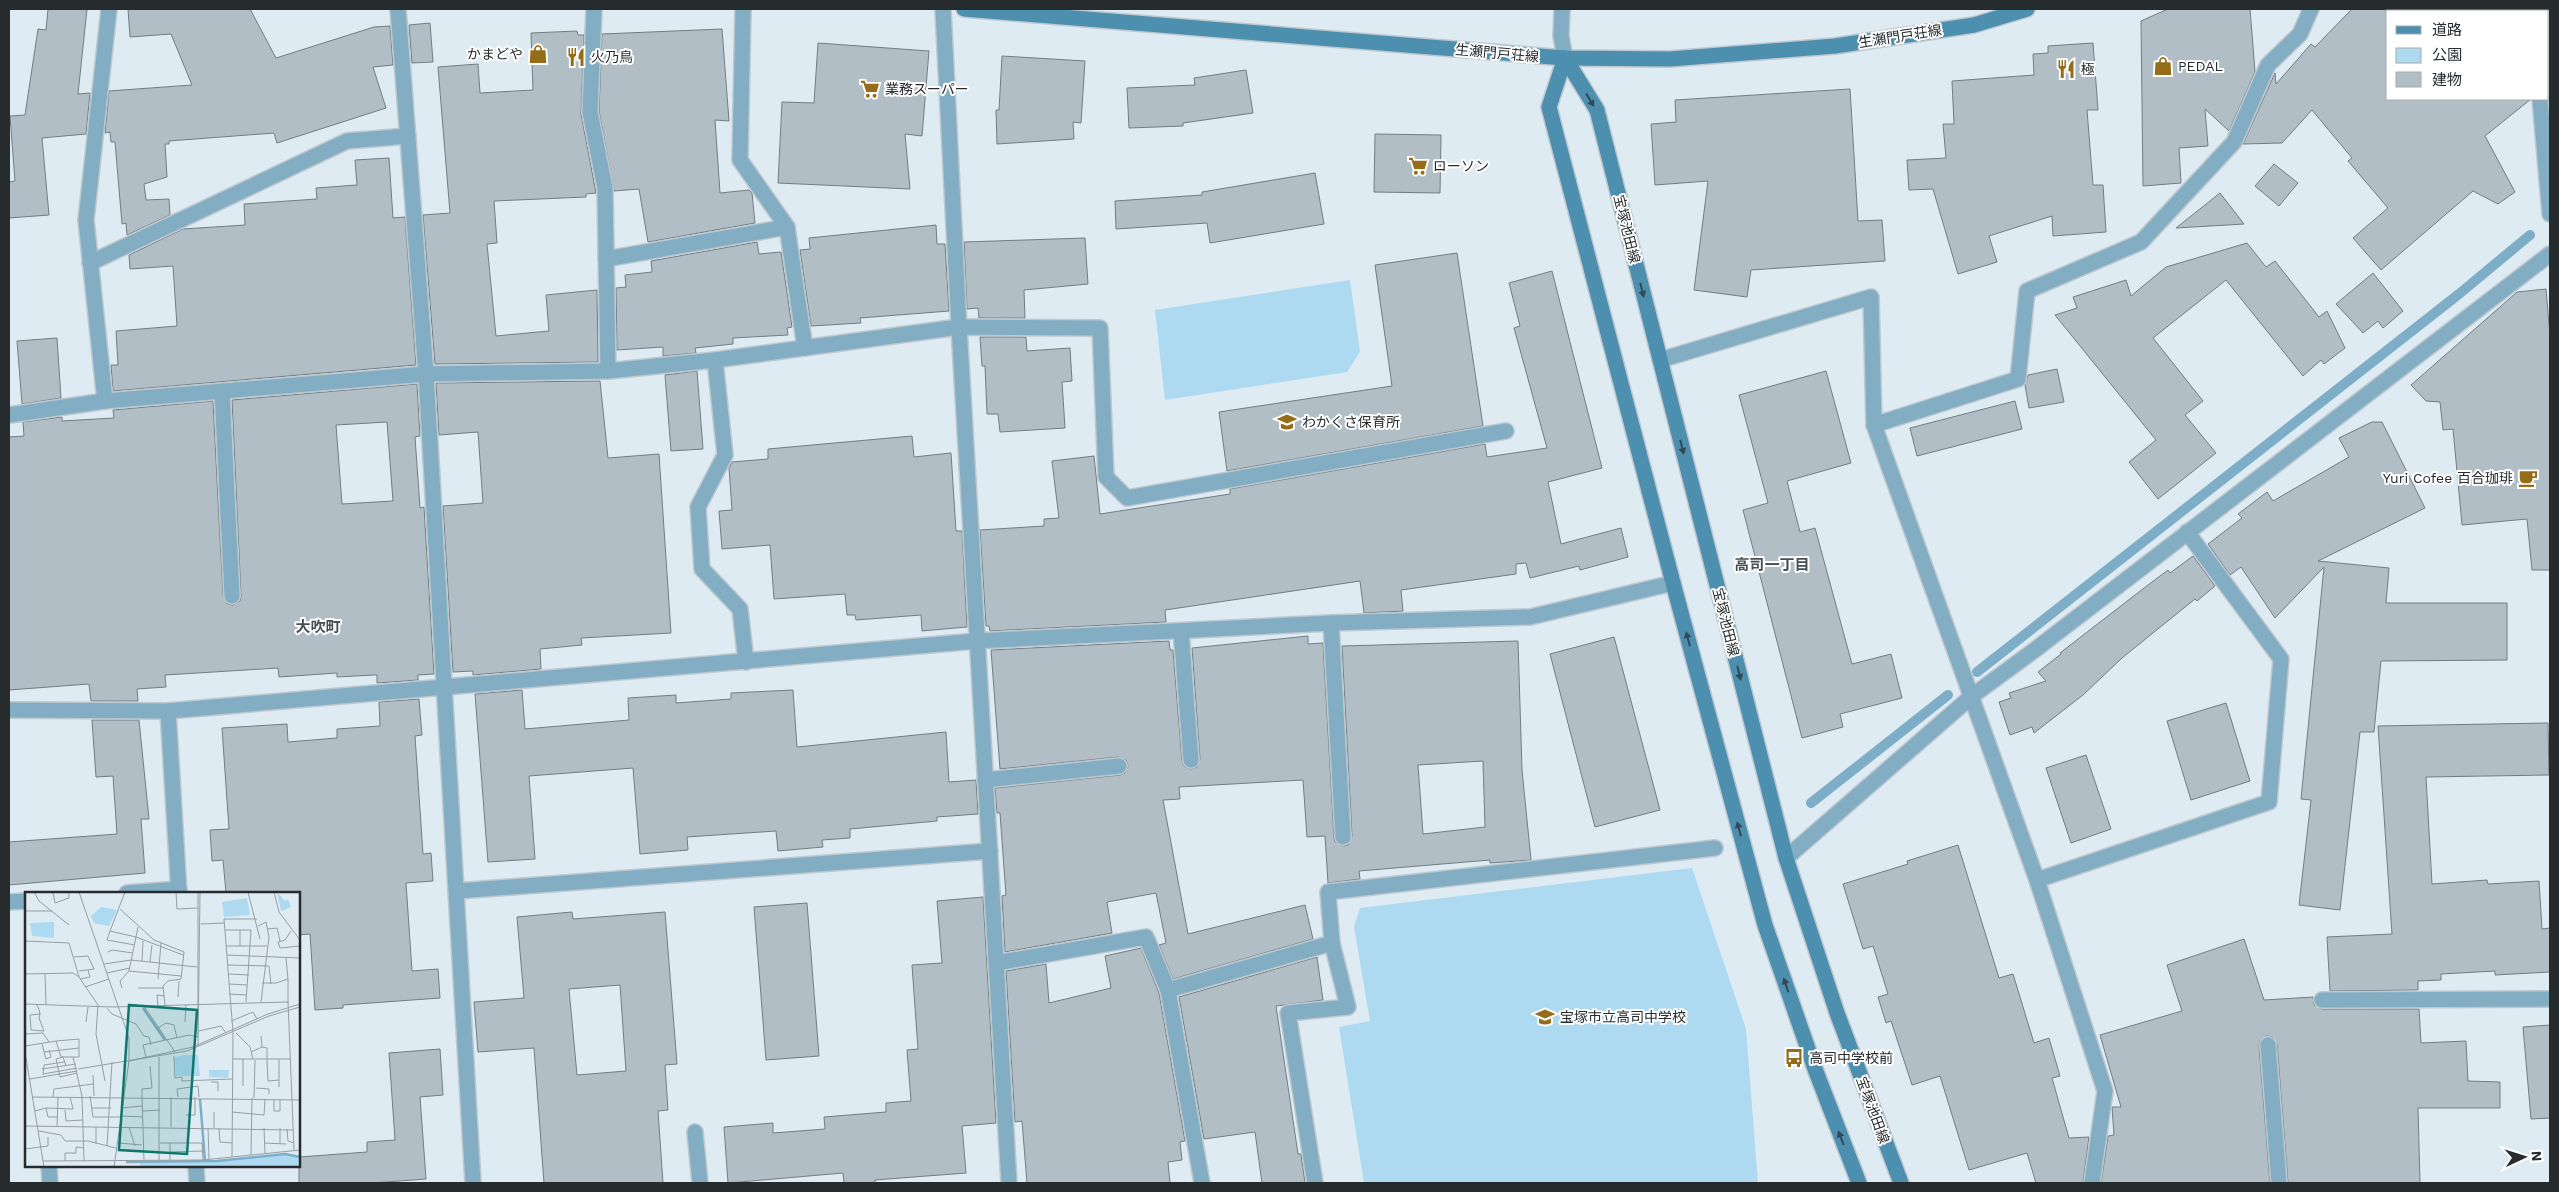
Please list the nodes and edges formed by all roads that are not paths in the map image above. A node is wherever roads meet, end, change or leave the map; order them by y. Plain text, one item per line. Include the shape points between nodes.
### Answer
1 (109, 9) edge
2 (398, 9) edge
3 (594, 9) edge
4 (743, 9) edge
5 (943, 9) edge
6 (964, 9) edge
7 (1562, 9) edge
8 (2027, 9) edge
9 (2311, 9) edge
10 (1565, 58) junction
11 (2540, 100) edge
12 (408, 136) junction
13 (2548, 167) edge
14 (2550, 214) edge
15 (787, 227) junction
16 (2550, 254) edge
17 (606, 259) junction
18 (90, 263) junction
19 (959, 327) junction
20 (805, 348) junction
21 (715, 360) junction
22 (1660, 360) junction
23 (608, 371) junction
24 (426, 374) junction
25 (222, 391) junction
26 (105, 401) junction
27 (9, 415) edge
28 (1874, 425) junction
29 (1506, 431) dead end
30 (2187, 532) junction
31 (1673, 583) junction
32 (232, 596) dead end
33 (1330, 623) junction
34 (1181, 631) junction
35 (976, 641) junction
36 (746, 662) junction
37 (444, 688) junction
38 (1972, 696) junction
39 (9, 710) edge
40 (168, 711) junction
41 (1190, 760) dead end
42 (1119, 766) dead end
43 (985, 780) junction
44 (1343, 837) dead end
45 (1715, 848) dead end
46 (990, 851) junction
47 (1786, 858) junction
48 (2037, 880) junction
49 (179, 891) edge
50 (457, 891) junction
51 (153, 892) edge
52 (25, 901) edge
53 (9, 902) edge
54 (1332, 943) junction
55 (996, 963) junction
56 (1168, 990) junction
57 (2550, 999) edge
58 (2322, 1000) dead end
59 (2268, 1045) dead end
60 (695, 1132) dead end
61 (49, 1167) edge
62 (196, 1167) edge
63 (50, 1183) edge
64 (196, 1183) edge
65 (472, 1183) edge
66 (700, 1183) edge
67 (1009, 1183) edge
68 (1202, 1183) edge
69 (1315, 1183) edge
70 (1859, 1183) edge
71 (1901, 1183) edge
72 (2092, 1183) edge
73 (2279, 1183) edge

1 - 18 street via 86,220
2 - 12 street
3 - 17 street via 590,112 604,188
4 - 15 street via 740,160
5 - 19 street
6 - 10 street, 生瀬門戸荘線
7 - 10 street via 1560,36
8 - 10 street, 生瀬門戸荘線 via 1974,25 1835,46 1670,59
9 - 28 street via 2300,34 2268,65 2234,142 2142,242 2027,291 2018,379
10 -> 22 street, 宝塚池田線 via 1596,110
10 - 31 street via 1549,107
11 - 13 street
12 - 18 street via 347,141
12 - 24 street
13 - 14 street
15 - 17 street
15 - 20 street
16 - 30 street
17 - 23 street
18 - 26 street
19 - 20 street
19 - 29 street via 1100,328 1106,477 1127,498
19 - 35 street
20 - 21 street
21 - 23 street
21 - 36 street via 725,456 698,507 702,569 740,609
22 - 28 street via 1871,297
22 -> 47 street, 宝塚池田線
23 - 24 street
24 - 25 street
24 - 37 street
25 - 26 street
25 - 32 street
26 - 27 street
28 - 38 street
30 - 38 street
30 - 48 street via 2281,659 2269,802
31 - 33 street via 1530,617
70 -> 31 street via 1765,924
33 - 34 street
33 - 44 street
34 - 35 street
34 - 41 street
35 - 36 street
35 - 43 street
36 - 37 street
37 - 40 street
37 - 50 street
38 - 47 street
38 - 48 street
39 - 40 street
40 - 49 street
42 - 43 street
43 - 46 street
45 - 54 street via 1328,892
46 - 50 street
46 - 55 street
47 - 71 street, 宝塚池田線 via 1837,1013
48 - 72 street via 2105,1090
49 - 51 street
50 - 65 street
52 - 53 street
54 - 56 street
54 - 69 street via 1348,1007 1288,1013
55 - 56 street via 1146,937
55 - 67 street
56 - 68 street
57 - 58 street
59 - 73 street
60 - 66 street
61 - 63 street
62 - 64 street

